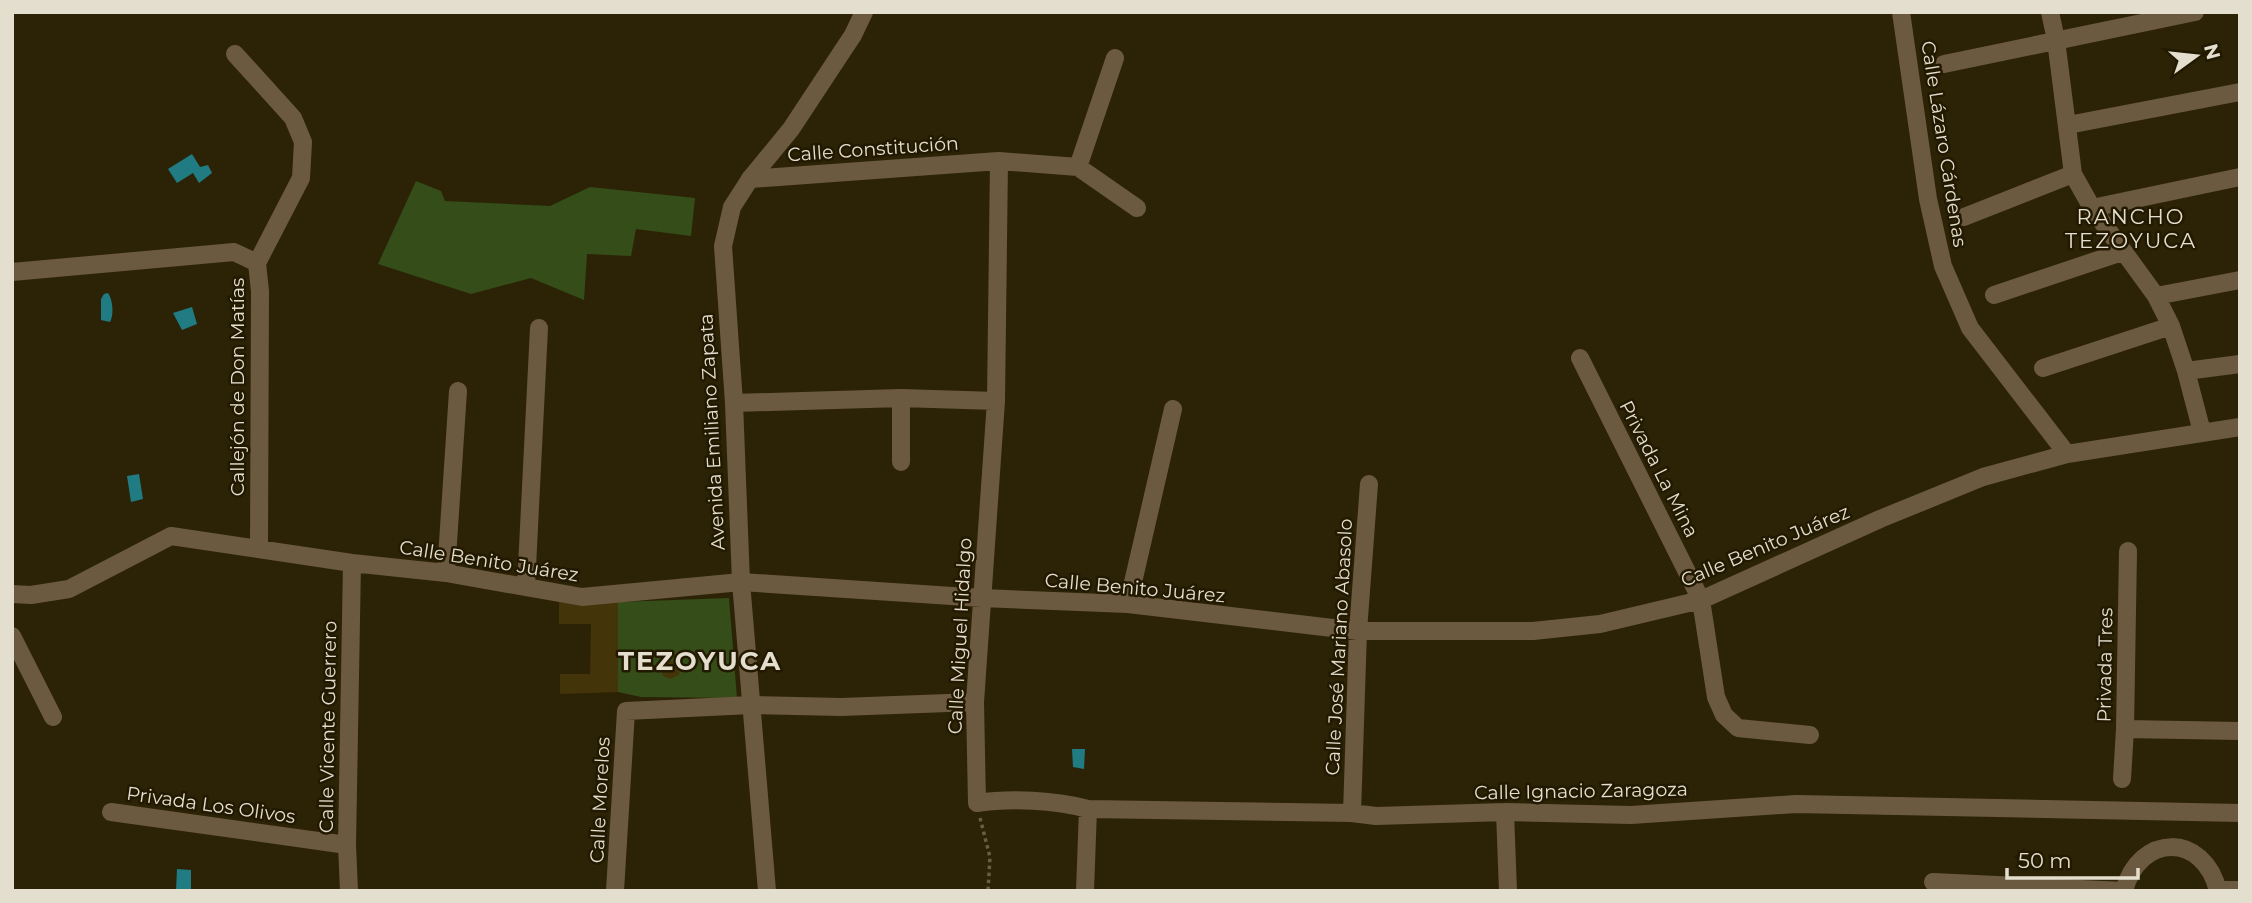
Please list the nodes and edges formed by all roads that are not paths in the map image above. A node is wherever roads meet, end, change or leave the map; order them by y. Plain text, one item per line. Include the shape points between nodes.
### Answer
1 (864, 12) edge
2 (1901, 12) edge
3 (2050, 12) edge
4 (2195, 12) edge
5 (2056, 40) junction
6 (235, 54) dead end
7 (1115, 58) dead end
8 (1944, 64) dead end
9 (2240, 92) edge
10 (2068, 124) junction
11 (999, 161) junction
12 (1078, 167) junction
13 (2073, 174) junction
14 (2240, 177) edge
15 (750, 179) junction
16 (1137, 208) dead end
17 (2092, 208) junction
18 (1964, 217) dead end
19 (2122, 252) junction
20 (257, 263) junction
21 (12, 272) edge
22 (2240, 281) edge
23 (1994, 295) dead end
24 (2156, 296) junction
25 (2171, 326) junction
26 (539, 328) dead end
27 (1580, 358) dead end
28 (2240, 364) edge
29 (2043, 369) dead end
30 (2186, 371) junction
31 (458, 391) dead end
32 (901, 398) junction
33 (996, 401) junction
34 (734, 403) junction
35 (1173, 408) dead end
36 (2240, 427) edge
37 (2202, 432) junction
38 (2067, 454) junction
39 (901, 462) dead end
40 (1369, 484) dead end
41 (259, 548) junction
42 (2128, 551) dead end
43 (352, 563) junction
44 (446, 573) junction
45 (741, 582) junction
46 (526, 587) junction
47 (12, 594) edge
48 (982, 598) junction
49 (1701, 600) junction
50 (1128, 604) junction
51 (1357, 631) junction
52 (12, 636) edge
53 (975, 702) junction
54 (751, 705) junction
55 (53, 717) dead end
56 (2125, 729) junction
57 (2240, 731) edge
58 (1810, 735) dead end
59 (2122, 779) dead end
60 (1088, 809) junction
61 (111, 812) dead end
62 (1352, 813) junction
63 (1505, 813) junction
64 (2240, 813) edge
65 (347, 845) junction
66 (1933, 882) dead end
67 (2240, 890) edge
68 (349, 891) edge
69 (615, 891) edge
70 (767, 891) edge
71 (1085, 891) edge
72 (1508, 891) edge
73 (2124, 891) edge
74 (2218, 891) edge

1 - 15 street, Avenida Emiliano Zapata via 791,130
2 - 38 street, Calle Lázaro Cárdenas via 1928,199 1943,266 1970,328
3 - 5 street
4 - 5 street
5 - 8 street
5 - 10 street
6 - 20 street via 293,118 303,142 301,178
7 - 12 street
9 - 10 street
10 - 13 street
11 - 12 street, Calle Constitución
11 - 15 street, Calle Constitución
11 - 33 street, Calle Miguel Hidalgo
12 - 16 street
13 - 17 street
13 - 18 street
14 - 17 street
15 - 34 street, Avenida Emiliano Zapata via 732,207 723,246
17 - 19 street
19 - 23 street
19 - 24 street
20 - 21 street, Callejón de Don Matías via 234,252
20 - 41 street, Callejón de Don Matías
22 - 24 street
24 - 25 street
25 - 29 street
25 - 30 street
26 - 46 street
27 - 49 street, Privada La Mina
28 - 30 street
30 - 37 street
31 - 44 street
32 - 33 street
32 - 34 street
32 - 39 street
33 - 48 street, Calle Miguel Hidalgo
34 - 45 street, Avenida Emiliano Zapata
35 - 50 street
36 - 37 street, Calle Benito Juárez
37 - 38 street, Calle Benito Juárez
38 - 49 street, Calle Benito Juárez via 1983,477
40 - 51 street, Calle José Mariano Abasolo
41 - 43 street, Calle Benito Juárez
41 - 47 street, Calle Benito Juárez via 171,536 69,589
42 - 56 street, Privada Tres
43 - 44 street, Calle Benito Juárez
43 - 65 street, Calle Vicente Guerrero
44 - 46 street, Calle Benito Juárez
45 - 46 street, Calle Benito Juárez via 582,597
45 - 48 street, Calle Benito Juárez
45 - 54 street, Avenida Emiliano Zapata
48 - 50 street, Calle Benito Juárez
48 - 53 street, Calle Miguel Hidalgo
49 - 51 street, Calle Benito Juárez via 1600,624 1533,631
49 - 58 street, Privada La Mina via 1716,697 1724,715 1738,727
50 - 51 street, Calle Benito Juárez
51 - 62 street, Calle José Mariano Abasolo
52 - 55 street
53 - 54 street
53 - 60 street, Calle Miguel Hidalgo via 976,803 1021,801
54 - 69 street, Calle Morelos via 626,711
54 - 70 street, Avenida Emiliano Zapata
56 - 57 street
56 - 59 street, Privada Tres
60 - 62 street, Calle Ignacio Zaragoza
60 - 71 street
61 - 65 street, Privada Los Olivos
62 - 63 street, Calle Ignacio Zaragoza
63 - 64 street, Calle Ignacio Zaragoza via 1631,816 1796,804
63 - 72 street
65 - 68 street, Calle Vicente Guerrero
66 - 73 street
67 - 74 street
73 - 74 street via 2128,875 2150,852 2180,848 2206,863

